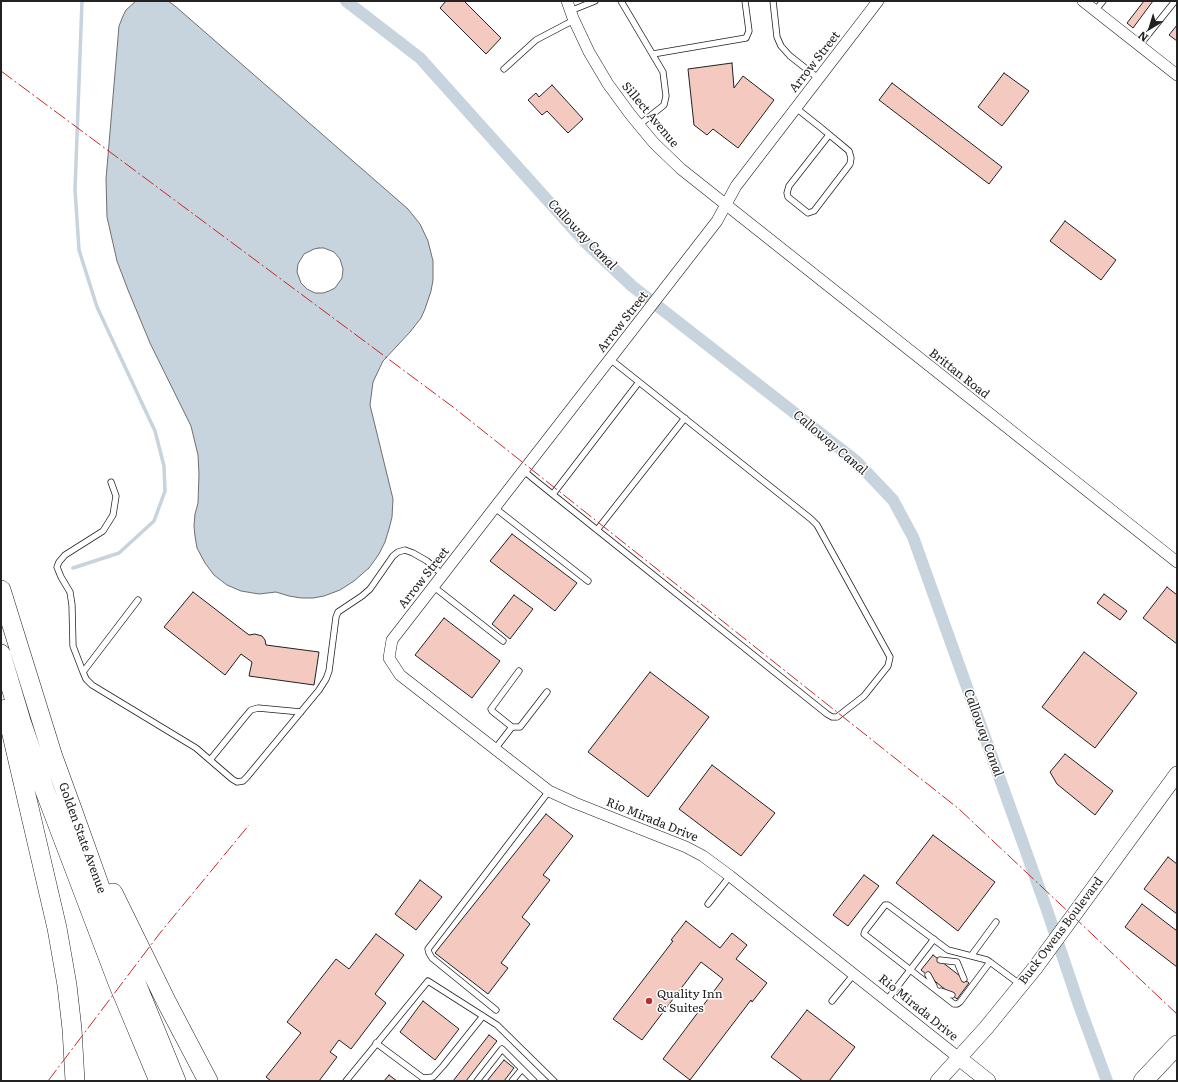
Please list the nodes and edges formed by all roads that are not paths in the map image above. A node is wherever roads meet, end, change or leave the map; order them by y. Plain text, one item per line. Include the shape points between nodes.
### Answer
1 (594, 1) edge
2 (621, 1) edge
3 (745, 1) edge
4 (773, 1) edge
5 (878, 1) edge
6 (1083, 1) edge
7 (1103, 1) edge
8 (1175, 1) edge
9 (570, 11) edge
10 (1095, 11) junction
11 (1140, 46) junction
12 (652, 54) junction
13 (504, 68) dead end
14 (1177, 75) edge
15 (818, 78) junction
16 (796, 108) junction
17 (639, 125) junction
18 (829, 135) junction
19 (725, 206) junction
20 (610, 359) junction
21 (639, 382) junction
22 (685, 418) junction
23 (524, 471) junction
24 (111, 482) dead end
25 (553, 494) junction
26 (495, 508) junction
27 (597, 530) junction
28 (1177, 562) edge
29 (443, 575) junction
30 (588, 581) dead end
31 (434, 587) junction
32 (1, 590) edge
33 (138, 600) dead end
34 (503, 641) dead end
35 (1, 654) edge
36 (389, 658) joint
37 (83, 672) junction
38 (519, 672) dead end
39 (1, 688) edge
40 (547, 692) dead end
41 (301, 712) junction
42 (512, 727) junction
43 (495, 750) junction
44 (210, 760) junction
45 (1177, 774) edge
46 (549, 791) junction
47 (72, 809) junction
48 (730, 876) junction
49 (708, 904) dead end
50 (996, 922) dead end
51 (934, 939) junction
52 (963, 954) junction
53 (971, 956) junction
54 (940, 960) dead end
55 (957, 962) junction
56 (990, 962) junction
57 (910, 970) junction
58 (854, 974) junction
59 (928, 975) dead end
60 (964, 979) dead end
61 (1022, 985) junction
62 (936, 990) junction
63 (952, 994) dead end
64 (887, 1000) junction
65 (832, 1001) dead end
66 (496, 1010) dead end
67 (482, 1016) junction
68 (376, 1043) junction
69 (1177, 1045) edge
70 (959, 1058) junction
71 (522, 1069) junction
72 (75, 1081) edge
73 (159, 1081) edge
74 (176, 1081) edge
75 (208, 1081) edge
76 (346, 1081) edge
77 (477, 1081) edge
78 (512, 1081) edge
79 (534, 1081) edge
80 (554, 1081) edge
81 (938, 1081) edge
82 (988, 1081) edge
83 (1143, 1081) edge

1 - 9 lane
2 - 12 lane
3 - 12 lane via 749,31 746,38
4 - 15 lane via 777,37 781,46
5 - 15 street, Arrow Street
6 - 10 street
7 - 10 lane
8 - 11 lane
9 - 13 lane
9 - 17 street, Sillect Avenue via 589,52 608,84
10 - 11 street
11 - 14 street
12 - 17 lane via 663,72 666,96 664,105
15 - 16 street, Arrow Street
16 - 18 lane
16 - 19 street, Arrow Street via 736,186
17 - 19 street, Sillect Avenue via 681,169
18 - 18 lane via 849,151 850,164 814,211 808,213 788,197 787,193
19 - 20 street, Arrow Street via 717,221
19 - 28 street, Brittan Road
20 - 21 lane
20 - 23 street, Arrow Street
21 - 22 lane
21 - 25 lane
22 - 27 lane
22 - 27 lane via 817,525 890,657 888,666 874,684 864,696 837,717 832,717
23 - 25 lane
23 - 26 street, Arrow Street
24 - 37 lane via 116,496 113,515 103,531 65,555 57,567 70,592 72,646
25 - 27 lane
26 - 29 street, Arrow Street
26 - 30 lane
29 - 31 street, Arrow Street
29 - 41 lane via 413,553 405,550 393,556 370,589 338,612 326,679
31 - 34 lane
31 - 36 street, Arrow Street via 392,640
32 - 47 highway, Golden State Avenue via 53,757
33 - 37 lane
35 - 73 highway, Golden State Avenue via 53,813 118,983
36 - 43 street, Rio Mirada Drive via 400,675
37 - 44 lane via 92,685 185,741
38 - 42 lane via 491,709
39 - 72 highway via 57,928 67,985
40 - 42 lane via 520,727
41 - 44 lane via 258,708 251,710
41 - 44 lane via 243,781 237,782 232,779
42 - 43 lane
43 - 46 street, Rio Mirada Drive
45 - 61 main road, Buck Owens Boulevard
46 - 48 street, Rio Mirada Drive via 686,846
46 - 66 lane via 428,949 432,958
47 - 74 highway, Golden State Avenue via 121,946
47 - 75 highway
48 - 49 lane
48 - 58 street, Rio Mirada Drive
50 - 53 lane
51 - 52 lane via 948,950
51 - 57 lane
51 - 57 lane via 885,905 864,934
52 - 53 lane
52 - 55 lane
53 - 56 lane
54 - 55 lane
55 - 60 lane
56 - 61 lane
56 - 62 lane via 957,1004
57 - 62 lane
57 - 64 lane
58 - 64 street, Rio Mirada Drive
58 - 65 lane
59 - 62 lane
61 - 70 main road, Buck Owens Boulevard
62 - 63 lane
64 - 70 street, Rio Mirada Drive
67 - 68 lane via 428,981
67 - 68 lane via 433,1077 423,1078
67 - 80 lane via 497,1025
68 - 76 lane
69 - 83 highway
70 - 81 main road, Buck Owens Boulevard
70 - 82 main road
71 - 77 lane via 502,1049
71 - 78 lane
71 - 79 lane

